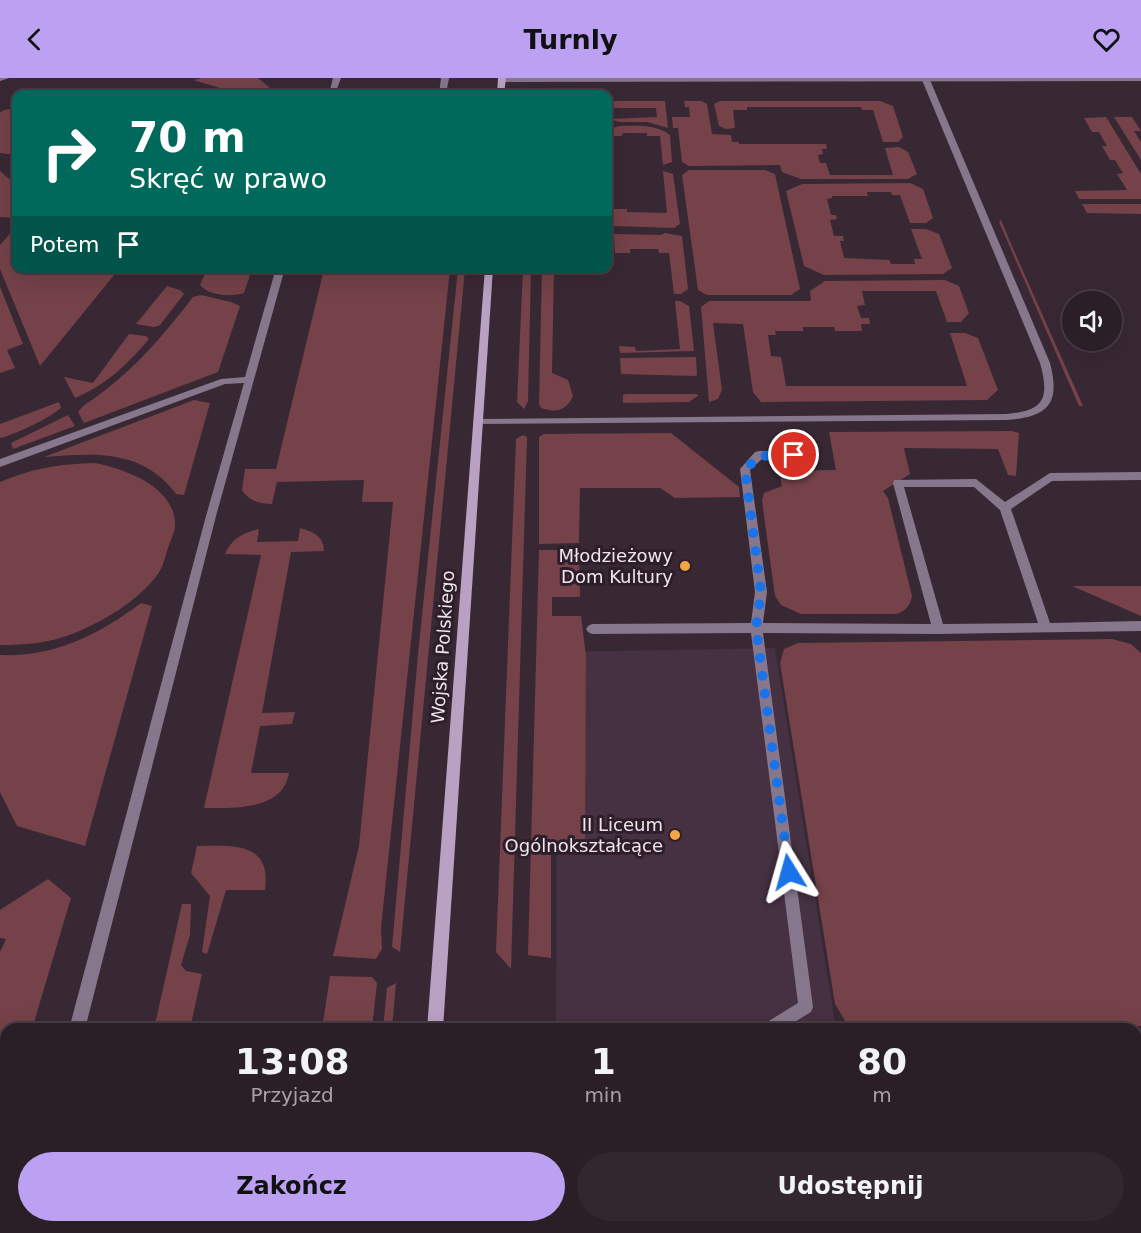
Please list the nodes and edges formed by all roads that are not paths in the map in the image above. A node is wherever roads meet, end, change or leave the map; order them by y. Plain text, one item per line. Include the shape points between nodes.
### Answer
1 (5, 78) edge
2 (0, 79) edge
3 (502, 79) edge
4 (926, 80) junction
5 (1141, 80) edge
6 (280, 273) edge
7 (489, 273) edge
8 (248, 380) junction
9 (478, 422) junction
10 (794, 455) dead end
11 (0, 463) edge
12 (1141, 476) edge
13 (1005, 508) junction
14 (1141, 626) edge
15 (592, 628) dead end
16 (756, 628) junction
17 (1046, 628) junction
18 (938, 629) junction
19 (79, 1023) edge
20 (435, 1023) edge
21 (779, 1023) edge

1 - 2 street
3 - 4 street
4 - 5 street
4 - 9 street via 1045,363 1051,381 1050,396 1042,410 1025,417
6 - 8 street
7 - 9 main road, Wojska Polskiego
8 - 11 street via 224,381
8 - 19 street
9 - 20 main road, Wojska Polskiego
10 - 16 street via 759,456 745,470 761,592
12 - 13 street via 1050,477
13 - 17 street
13 - 18 street via 976,483 898,483
14 - 17 street
15 - 16 street
16 - 18 street
16 - 21 street via 806,1007
17 - 18 street

